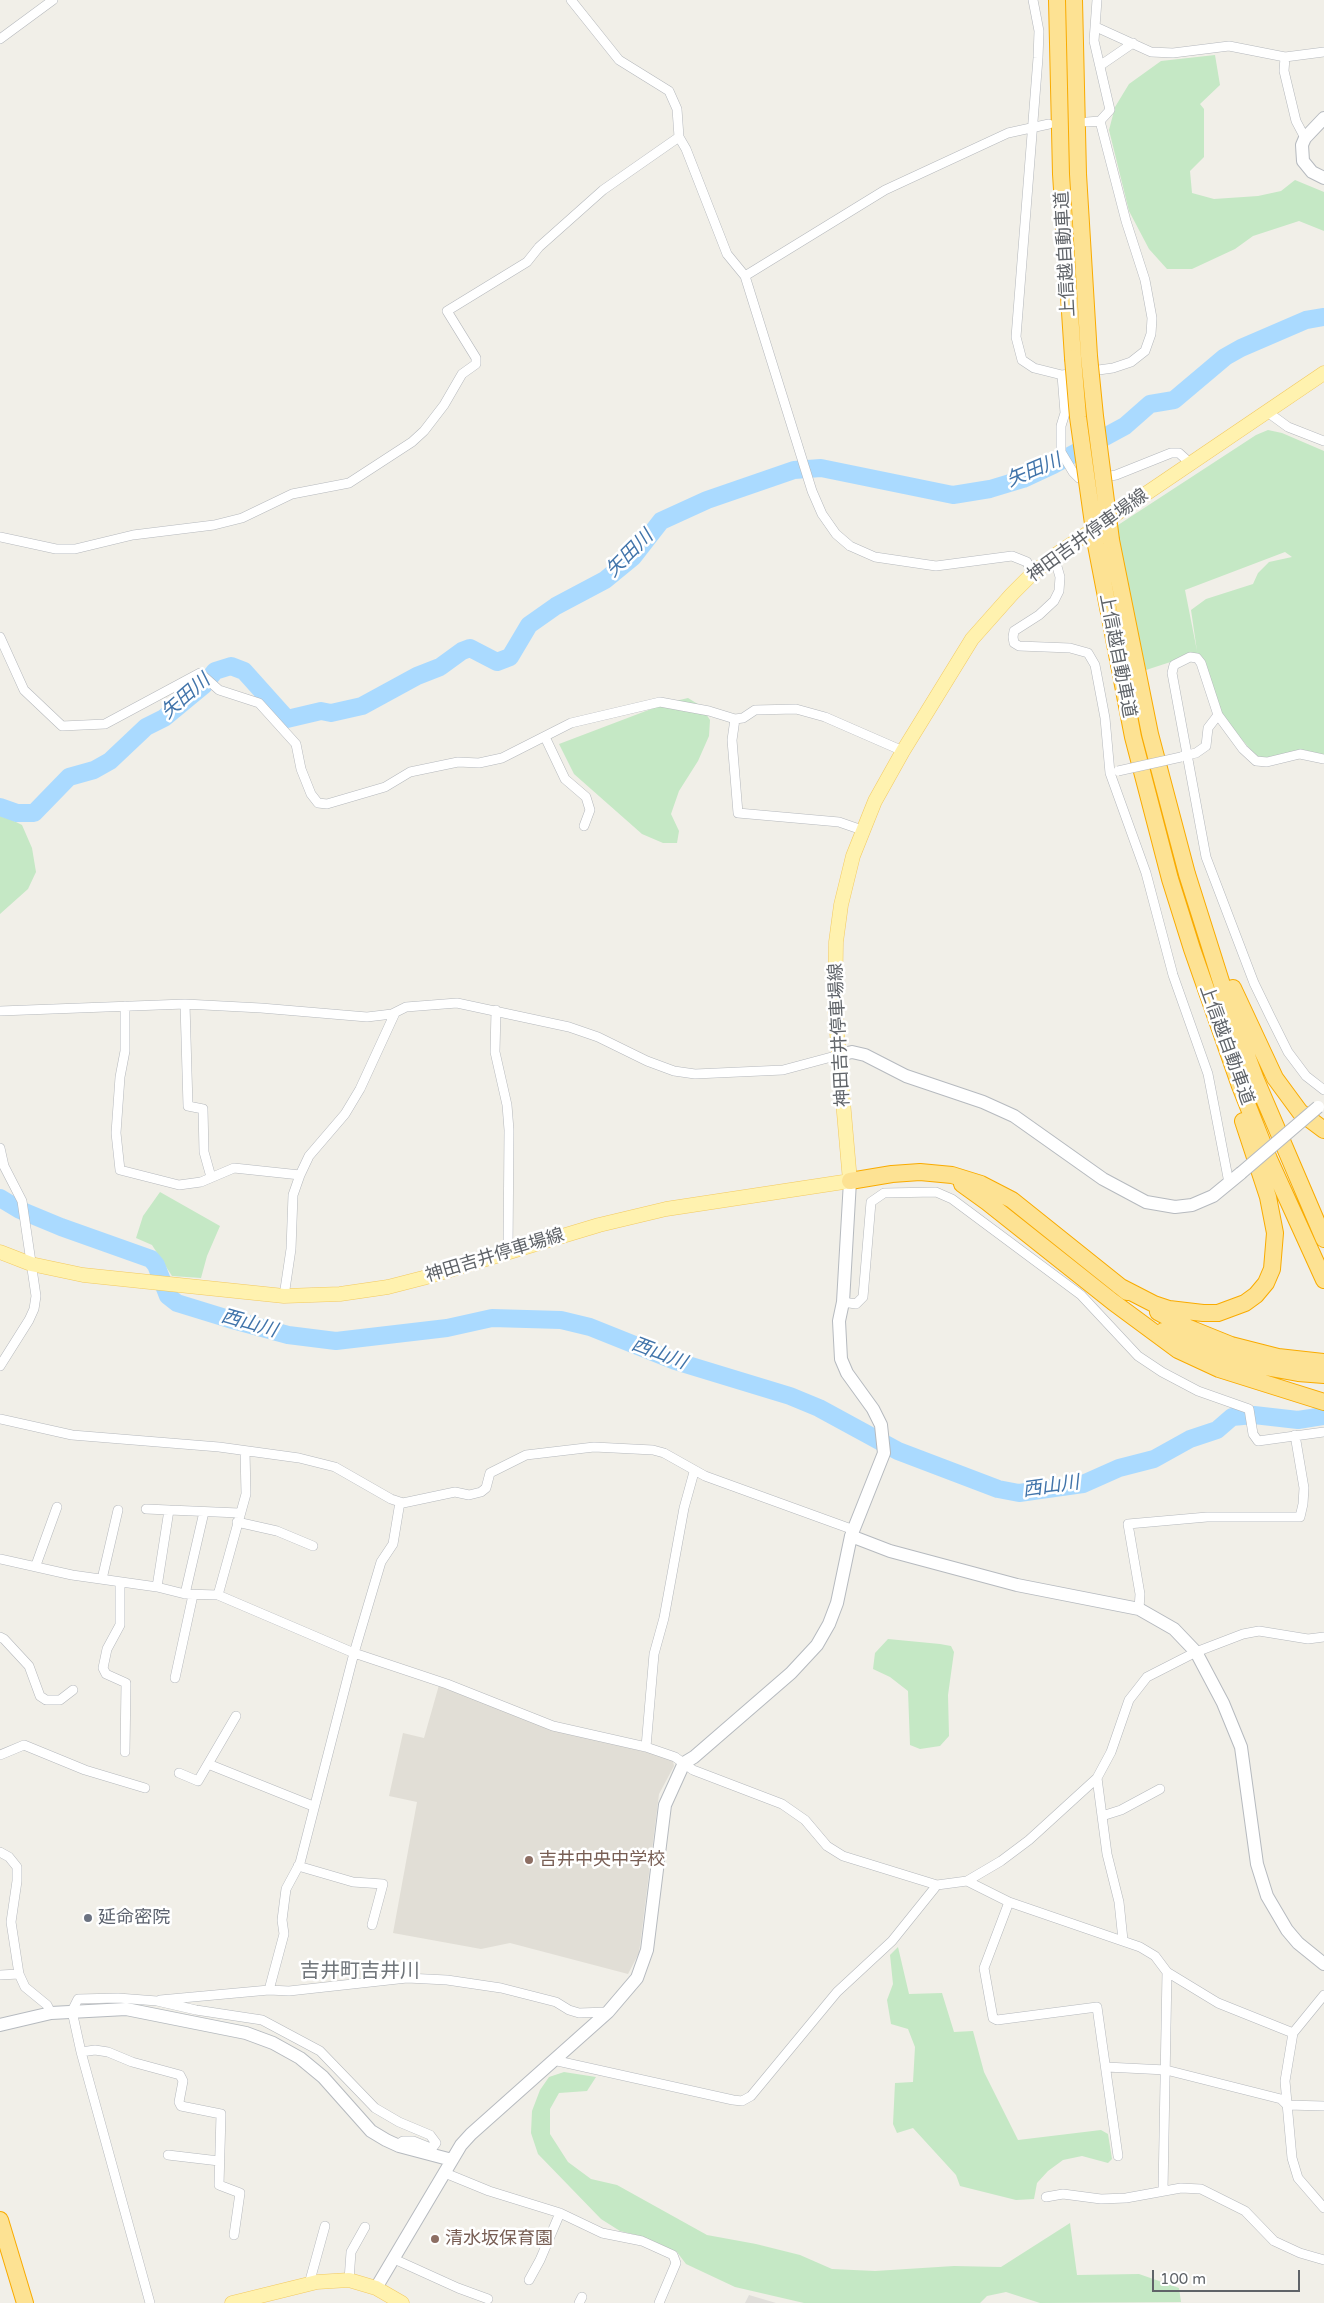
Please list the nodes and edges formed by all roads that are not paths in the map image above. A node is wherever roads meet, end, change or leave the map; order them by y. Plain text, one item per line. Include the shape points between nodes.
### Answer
1 (53, 0) edge
2 (571, 0) edge
3 (1033, 0) edge
4 (1057, 0) edge
5 (1074, 0) edge
6 (1097, 0) edge
7 (1096, 28) junction
8 (0, 39) edge
9 (1134, 43) junction
10 (1324, 52) edge
11 (1285, 57) junction
12 (1101, 65) junction
13 (1324, 118) edge
14 (1100, 121) junction
15 (1087, 122) dead end
16 (1050, 124) dead end
17 (1033, 126) junction
18 (679, 137) junction
19 (1305, 138) junction
20 (1324, 178) edge
21 (745, 276) junction
22 (1081, 357) junction
23 (1324, 372) edge
24 (1062, 375) junction
25 (1266, 411) junction
26 (1324, 441) edge
27 (1190, 462) junction
28 (0, 536) edge
29 (1104, 542) junction
30 (1054, 556) junction
31 (1032, 574) junction
32 (0, 637) edge
33 (1218, 715) junction
34 (735, 718) junction
35 (545, 737) junction
36 (903, 751) junction
37 (1185, 756) junction
38 (1324, 759) edge
39 (1114, 772) junction
40 (1166, 802) junction
41 (584, 826) dead end
42 (862, 830) junction
43 (1170, 879) junction
44 (185, 1004) junction
45 (125, 1006) junction
46 (496, 1010) junction
47 (0, 1011) edge
48 (395, 1013) junction
49 (839, 1056) junction
50 (1324, 1090) edge
51 (1321, 1104) edge
52 (1324, 1130) edge
53 (0, 1148) edge
54 (935, 1173) junction
55 (300, 1175) junction
56 (211, 1177) junction
57 (850, 1181) junction
58 (1229, 1183) junction
59 (1324, 1240) edge
60 (0, 1252) edge
61 (508, 1252) junction
62 (31, 1264) junction
63 (1324, 1280) edge
64 (1119, 1286) junction
65 (284, 1296) junction
66 (843, 1302) junction
67 (1134, 1318) junction
68 (1324, 1362) edge
69 (0, 1366) edge
70 (1324, 1375) edge
71 (1320, 1400) edge
72 (0, 1419) edge
73 (1324, 1432) edge
74 (1295, 1435) junction
75 (245, 1451) junction
76 (694, 1472) junction
77 (400, 1502) junction
78 (57, 1507) dead end
79 (146, 1509) dead end
80 (118, 1510) dead end
81 (169, 1510) junction
82 (204, 1512) junction
83 (238, 1518) junction
84 (853, 1533) junction
85 (313, 1546) dead end
86 (0, 1559) edge
87 (36, 1565) junction
88 (102, 1579) junction
89 (120, 1582) junction
90 (158, 1587) junction
91 (189, 1595) junction
92 (218, 1595) junction
93 (1140, 1609) junction
94 (1324, 1637) edge
95 (0, 1638) edge
96 (1196, 1652) junction
97 (354, 1653) junction
98 (175, 1678) dead end
99 (72, 1690) dead end
100 (236, 1716) dead end
101 (646, 1747) junction
102 (125, 1752) dead end
103 (0, 1755) edge
104 (684, 1763) junction
105 (208, 1764) junction
106 (179, 1773) dead end
107 (1098, 1778) junction
108 (145, 1788) dead end
109 (1160, 1789) dead end
110 (314, 1806) junction
111 (1102, 1816) junction
112 (0, 1852) edge
113 (298, 1866) junction
114 (967, 1881) junction
115 (937, 1885) junction
116 (1009, 1902) junction
117 (372, 1925) dead end
118 (1123, 1940) junction
119 (1324, 1964) edge
120 (1167, 1972) junction
121 (19, 1974) junction
122 (0, 1975) edge
123 (269, 1990) junction
124 (1324, 1995) edge
125 (157, 2001) junction
126 (72, 2011) junction
127 (608, 2012) junction
128 (51, 2014) junction
129 (0, 2024) edge
130 (1293, 2033) junction
131 (81, 2052) junction
132 (553, 2060) junction
133 (1106, 2067) junction
134 (1166, 2070) junction
135 (1287, 2105) junction
136 (1324, 2106) edge
137 (397, 2145) junction
138 (168, 2155) dead end
139 (1118, 2156) dead end
140 (452, 2160) junction
141 (219, 2161) junction
142 (445, 2173) junction
143 (1163, 2191) junction
144 (1046, 2197) dead end
145 (1324, 2208) edge
146 (560, 2213) junction
147 (0, 2220) edge
148 (325, 2226) dead end
149 (365, 2226) dead end
150 (234, 2235) dead end
151 (394, 2259) junction
152 (1324, 2260) edge
153 (350, 2280) junction
154 (529, 2280) dead end
155 (310, 2284) junction
156 (383, 2295) edge
157 (488, 2299) dead end
158 (25, 2303) edge
159 (150, 2303) edge
160 (232, 2303) edge
161 (402, 2303) edge
162 (660, 2303) edge

1 - 8 street
2 - 18 street via 619,60 669,91 677,109
3 - 17 street via 1039,31
4 - 22 highway, 上信越自動車道 via 1061,174
5 - 22 highway, 上信越自動車道
6 - 7 street
7 - 9 street
7 - 12 street via 1094,41
9 - 11 street via 1152,52 1174,53 1229,46
9 - 12 street
10 - 11 street
11 - 19 street via 1284,71 1296,121
12 - 14 street via 1110,110
13 - 19 street
14 - 15 street
14 - 24 street via 1145,280 1152,318 1151,334 1145,351 1131,362 1113,368
16 - 17 street
17 - 21 street via 1008,133 885,190
17 - 24 street via 1016,337 1022,360 1034,368
18 - 21 street via 727,254
18 - 28 street via 603,190 539,247 527,262 447,311 476,358 476,364 462,374 424,431 349,483 292,494 242,518 214,526 132,535 75,549 56,550
19 - 20 street via 1303,161 1312,172
21 - 31 street via 812,491 836,534 850,546 875,557 936,566 1012,556 1026,562
22 - 29 highway, 上信越自動車道, bridge via 1079,426
23 - 25 main road, 神田吉井停車場線
24 - 27 street via 1065,413 1061,426 1061,452 1079,478 1089,480 1116,475 1171,452 1179,452
25 - 26 street via 1288,427
25 - 27 main road, 神田吉井停車場線
27 - 30 main road, 神田吉井停車場線
29 - 40 highway, 上信越自動車道
29 - 43 highway, 上信越自動車道 via 1129,718
30 - 31 main road, 神田吉井停車場線
30 - 39 street via 1060,577 1054,601 1014,631 1012,638 1019,646 1070,648 1088,653 1099,680
31 - 36 main road, 神田吉井停車場線 via 972,639
32 - 35 street via 24,690 62,726 105,724 200,673 219,690 259,703 296,744 311,794 318,802 326,804 386,787 410,772 458,762 479,763 502,758
33 - 37 street via 1208,728 1206,746
33 - 37 street via 1197,658 1190,657 1174,664 1172,673
33 - 38 street via 1256,761 1267,762 1300,754
34 - 35 street via 660,702 571,722
34 - 36 street via 743,718 755,710 796,709 825,717
34 - 42 street via 732,740 738,813 839,822
35 - 41 street via 564,779 586,798 590,810
36 - 42 main road, 神田吉井停車場線
37 - 39 street, bridge
37 - 50 street via 1206,857 1254,983 1288,1052 1306,1076
39 - 58 street via 1146,873 1173,975 1208,1074
40 - 52 highway via 1214,940 1263,1054 1300,1112
40 - 59 highway, 上信越自動車道 via 1234,1019 1285,1152
42 - 49 main road, 神田吉井停車場線 via 846,878 836,942 834,977
43 - 63 highway, 上信越自動車道 via 1240,1086
43 - 64 highway via 1184,938 1268,1198 1275,1252 1266,1283 1256,1295 1245,1303 1218,1313 1169,1309
44 - 45 street
44 - 48 street via 367,1017
44 - 56 street via 188,1106 203,1110 204,1152
45 - 47 street
45 - 56 street via 125,1051 116,1133 120,1170 178,1185 201,1182
46 - 48 street via 440,1003 406,1007
46 - 49 street via 598,1036 647,1061 674,1071 695,1074 783,1070
46 - 61 street via 495,1052 509,1130
48 - 55 street via 360,1089 345,1114 309,1156
49 - 57 main road, 神田吉井停車場線
49 - 58 street via 852,1052 865,1056 906,1076 1014,1116 1103,1179 1146,1202 1175,1207 1192,1205 1213,1196
51 - 58 street, bridge
53 - 62 street via 4,1166 22,1201
54 - 57 highway via 906,1173
54 - 64 highway via 981,1184 1012,1200
54 - 67 highway via 961,1184 987,1202
55 - 56 street via 234,1168
55 - 65 street via 293,1195 291,1249
57 - 61 main road, 神田吉井停車場線 via 666,1209
57 - 66 street
60 - 62 main road, 神田吉井停車場線
61 - 65 main road, 神田吉井停車場線 via 388,1287 340,1294
62 - 65 main road, 神田吉井停車場線 via 83,1275
62 - 69 street via 36,1296 34,1309
64 - 68 highway via 1184,1326 1231,1345 1278,1357
66 - 74 street via 856,1304 863,1297 871,1202 884,1193 936,1192 952,1199 1081,1295 1138,1356 1198,1390 1250,1409 1253,1434 1258,1441
66 - 84 street via 839,1321 841,1359 874,1409 884,1438 884,1453
67 - 70 highway via 1228,1357 1277,1370
67 - 71 highway via 1178,1350 1219,1370
72 - 75 street via 72,1435
73 - 74 street
74 - 93 street via 1304,1488 1300,1516 1206,1517 1128,1524
75 - 77 street via 299,1458 335,1468
75 - 83 street via 246,1494
76 - 77 street via 664,1453 653,1450 594,1447 526,1455 490,1473 486,1488 469,1495 455,1492
76 - 84 street
76 - 101 street via 654,1654
77 - 97 street via 392,1544 381,1562
78 - 87 street
79 - 81 street
80 - 88 street
81 - 82 street
81 - 90 street
82 - 83 street
82 - 91 street
83 - 85 street
83 - 92 street
84 - 93 street via 890,1551 1016,1585
84 - 104 street via 837,1603 817,1645 791,1673
86 - 87 street
87 - 88 street
88 - 89 street
89 - 90 street
89 - 102 street via 120,1625 107,1650 103,1668 106,1674 126,1683
90 - 91 street
91 - 92 street
91 - 98 street
92 - 97 street
93 - 96 street via 1174,1629
94 - 96 street via 1308,1639 1259,1631
95 - 99 street via 29,1666 40,1696 46,1700 60,1700
96 - 107 street via 1147,1677 1137,1688
96 - 119 street via 1241,1746 1257,1864 1267,1896 1282,1923
97 - 101 street via 447,1684 553,1726
97 - 110 street
100 - 105 street
101 - 104 street
103 - 108 street via 24,1745 85,1770
104 - 115 street via 693,1770 782,1804 800,1816 822,1841 843,1856
104 - 127 street via 670,1789 661,1822 644,1963 633,1983
105 - 106 street via 198,1781
105 - 110 street
107 - 111 street
107 - 114 street via 1029,1840
109 - 111 street via 1121,1810
110 - 113 street
111 - 118 street
112 - 121 street via 17,1867 11,1922
113 - 117 street via 353,1882 383,1884
113 - 123 street via 286,1889 282,1920 284,1934
114 - 115 street
114 - 116 street
115 - 132 street via 892,1941 837,1992 757,2090 742,2101
116 - 118 street
116 - 133 street via 984,1968 993,2018 1096,2007
118 - 120 street via 1155,1956
120 - 130 street via 1218,2003
120 - 134 street
121 - 122 street
121 - 128 street via 25,1987 47,2005
123 - 125 street
123 - 127 street via 290,1991 407,1978 447,1980 501,1988 556,2002 579,2013
124 - 130 street
125 - 126 street via 84,1998 76,2002
125 - 137 street via 262,2020 302,2040 328,2058 375,2108 430,2135 436,2143 428,2147 403,2140
126 - 128 street
126 - 131 street
126 - 137 street via 126,2009 237,2031 274,2043 323,2077 371,2131
127 - 132 street
128 - 129 street
130 - 135 street via 1285,2081
131 - 141 street via 108,2052 180,2075 183,2080 181,2106 221,2114
131 - 159 street
132 - 140 street via 471,2134
133 - 134 street
133 - 139 street
134 - 135 street via 1281,2099
134 - 143 street
135 - 136 street
135 - 145 street via 1292,2158 1298,2178
137 - 140 street
138 - 141 street
140 - 142 street
141 - 150 street via 219,2185 240,2193
142 - 146 street via 489,2191
142 - 151 street
143 - 144 street via 1101,2200 1070,2195
143 - 152 street via 1181,2188 1201,2190 1245,2211 1274,2241
146 - 154 street
146 - 162 street via 602,2233 642,2241 673,2255 676,2263
147 - 158 highway
148 - 155 street
149 - 153 street via 351,2252
151 - 156 street
151 - 157 street
153 - 155 main road
153 - 156 main road
155 - 160 main road
156 - 161 main road

